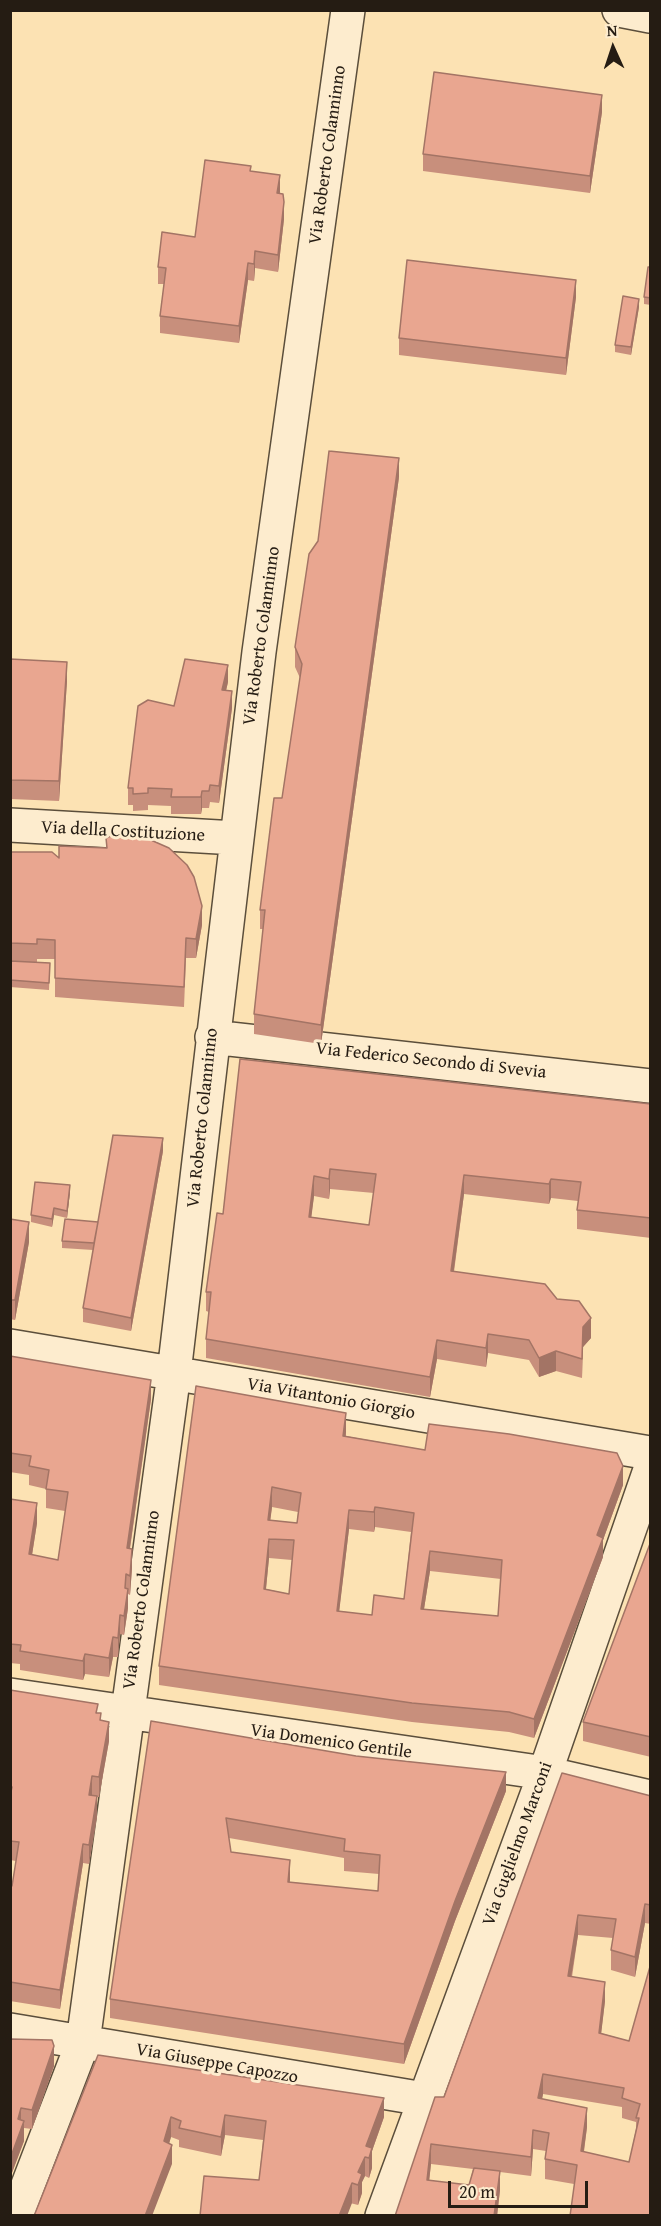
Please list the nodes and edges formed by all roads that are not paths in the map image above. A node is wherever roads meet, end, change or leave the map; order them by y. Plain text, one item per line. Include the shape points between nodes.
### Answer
1 (348, 10) edge
2 (619, 10) edge
3 (651, 16) edge
4 (10, 825) edge
5 (236, 838) junction
6 (212, 1037) junction
7 (651, 1086) edge
8 (10, 1346) edge
9 (174, 1373) junction
10 (651, 1453) edge
11 (651, 1470) edge
12 (640, 1528) edge
13 (10, 1695) edge
14 (126, 1713) junction
15 (545, 1773) junction
16 (651, 1797) edge
17 (10, 2030) edge
18 (82, 2042) junction
19 (424, 2099) junction
20 (16, 2216) edge
21 (382, 2216) edge

1 - 5 street, Via Roberto Colanninno
2 - 3 street
4 - 5 street, Via della Costituzione
5 - 6 street, Via Roberto Colanninno
6 - 7 street, Via Federico Secondo di Svevia
6 - 9 street, Via Roberto Colanninno
8 - 9 street, Via Vitantonio Giorgio
9 - 10 street, Via Vitantonio Giorgio
9 - 14 street, Via Roberto Colanninno
11 - 12 street, Via Guglielmo Marconi
12 - 15 street, Via Guglielmo Marconi
13 - 14 street, Via Domenico Gentile
14 - 15 street, Via Domenico Gentile
14 - 18 street, Via Roberto Colanninno
15 - 16 street, Via Domenico Gentile
15 - 19 street, Via Guglielmo Marconi
17 - 18 street, Via Giuseppe Capozzo
18 - 19 street, Via Giuseppe Capozzo
18 - 20 street, Via Roberto Colanninno
19 - 21 street, Via Guglielmo Marconi

